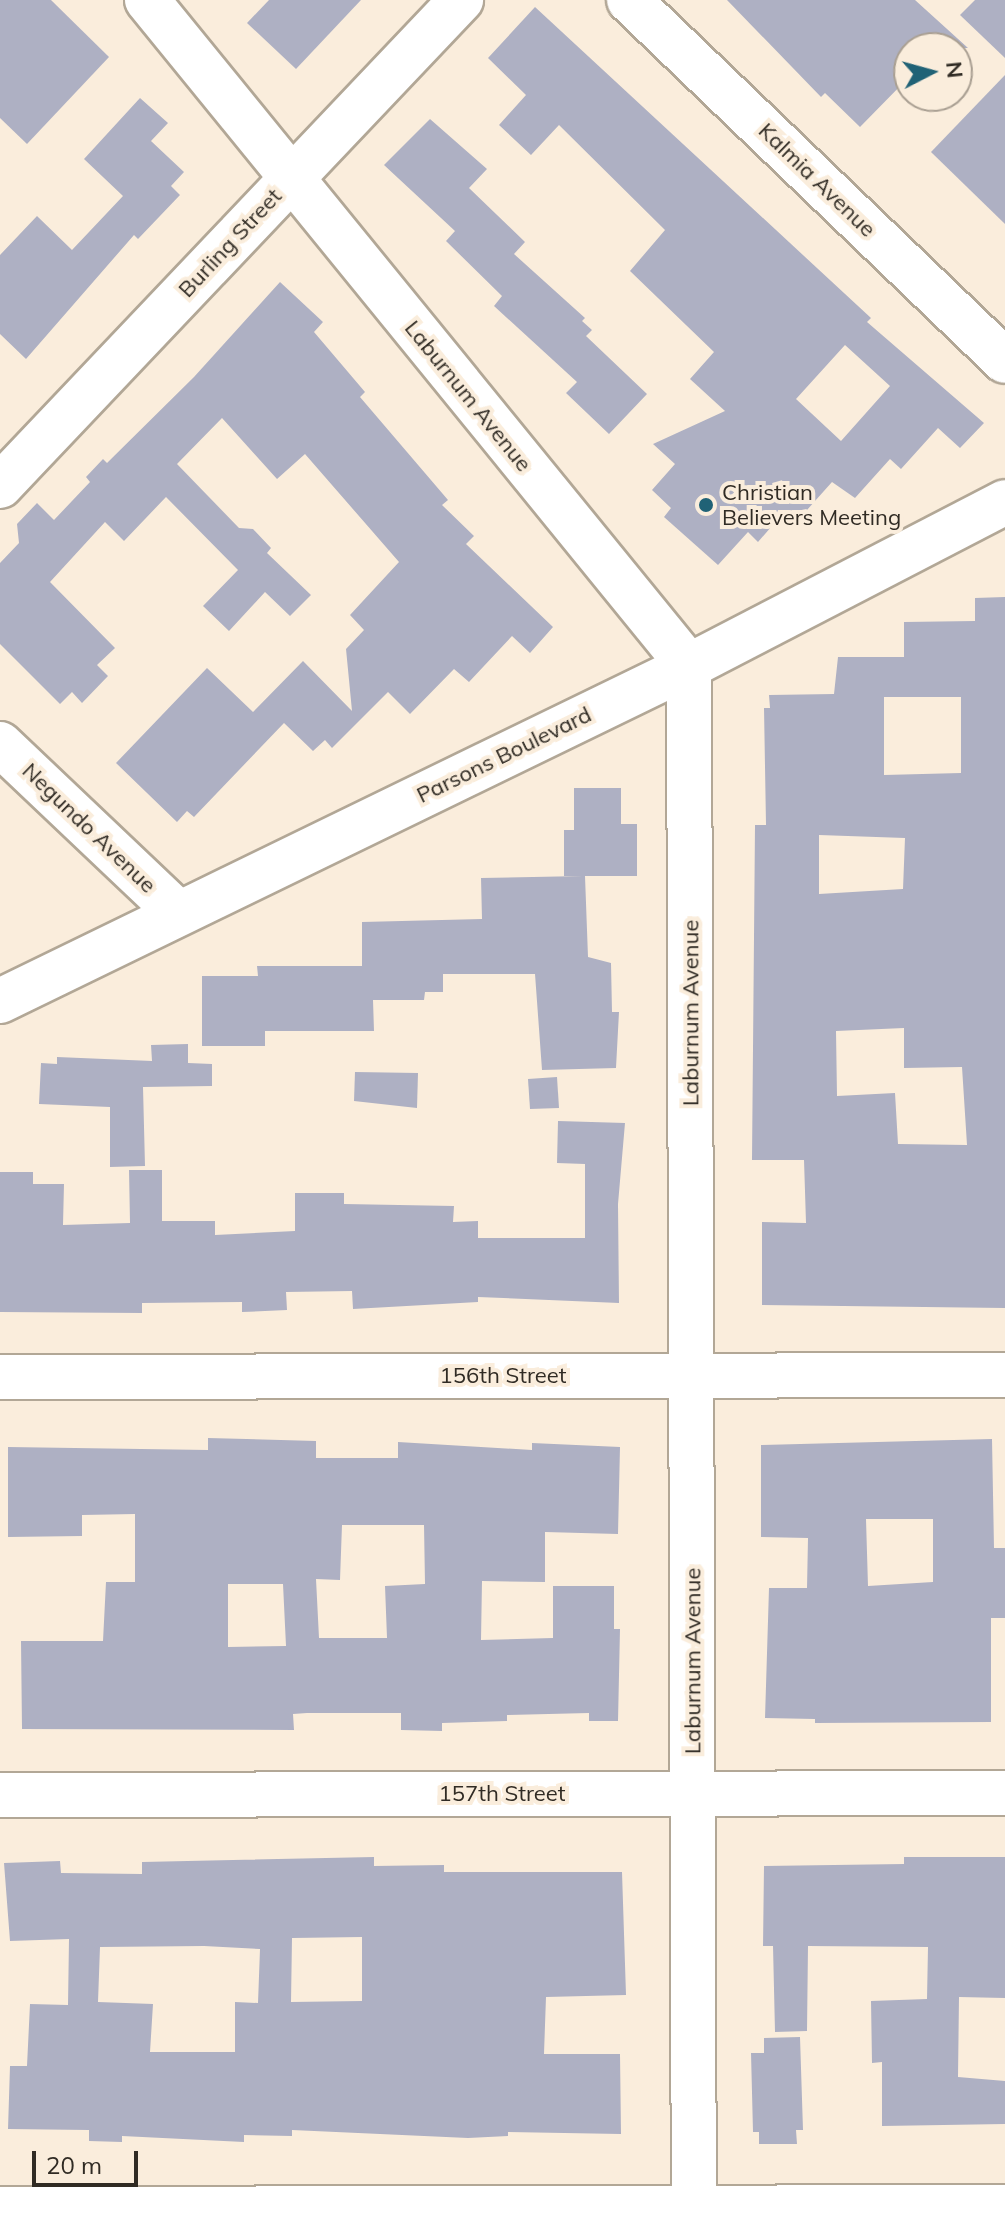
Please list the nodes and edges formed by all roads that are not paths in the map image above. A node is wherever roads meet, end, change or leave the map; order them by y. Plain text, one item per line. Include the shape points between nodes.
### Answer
1 (147, 0) edge
2 (461, 0) edge
3 (629, 0) edge
4 (291, 178) junction
5 (1005, 361) edge
6 (0, 486) edge
7 (1005, 502) edge
8 (689, 666) junction
9 (0, 744) edge
10 (178, 913) junction
11 (0, 1001) edge
12 (1005, 1375) edge
13 (692, 1376) junction
14 (0, 1377) edge
15 (693, 1793) junction
16 (1005, 1793) edge
17 (0, 1795) edge
18 (1005, 2207) edge
19 (0, 2209) edge
20 (694, 2213) edge

1 - 4 street, Laburnum Avenue
2 - 4 street, Burling Street
3 - 5 street, Kalmia Avenue
4 - 6 street, Burling Street
4 - 8 street, Laburnum Avenue
7 - 8 street, Parsons Boulevard
8 - 10 street, Parsons Boulevard
8 - 13 street, Laburnum Avenue
9 - 10 street, Negundo Avenue
10 - 11 street, Parsons Boulevard
12 - 13 street, 156th Street
13 - 14 street, 156th Street
13 - 15 street, Laburnum Avenue
15 - 16 street, 157th Street
15 - 17 street, 157th Street
15 - 20 street, Laburnum Avenue
18 - 20 street
19 - 20 street

